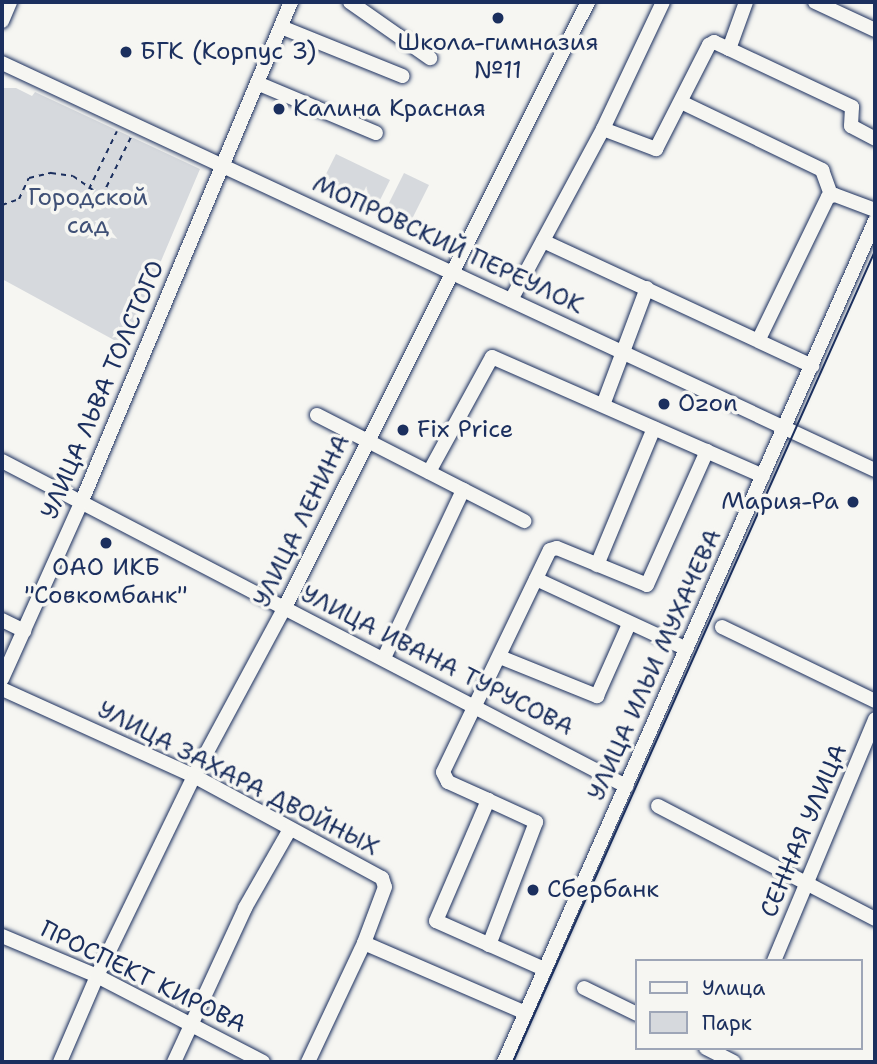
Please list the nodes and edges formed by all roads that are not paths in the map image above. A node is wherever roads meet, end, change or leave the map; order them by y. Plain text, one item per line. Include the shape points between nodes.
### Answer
1 (10, 2) edge
2 (291, 2) edge
3 (350, 2) edge
4 (587, 2) edge
5 (663, 2) edge
6 (746, 2) edge
7 (815, 2) edge
8 (2, 21) edge
9 (281, 27) junction
10 (875, 30) edge
11 (729, 49) junction
12 (430, 58) dead end
13 (2, 63) edge
14 (402, 76) dead end
15 (257, 83) junction
16 (681, 102) junction
17 (603, 129) junction
18 (376, 133) dead end
19 (875, 139) edge
20 (222, 165) junction
21 (831, 195) junction
22 (875, 210) edge
23 (875, 220) edge
24 (543, 241) junction
25 (451, 272) junction
26 (647, 288) junction
27 (511, 300) junction
28 (759, 339) junction
29 (622, 352) junction
30 (812, 366) junction
31 (603, 405) junction
32 (317, 415) dead end
33 (654, 428) junction
34 (785, 428) junction
35 (367, 440) junction
36 (707, 451) junction
37 (2, 461) edge
38 (875, 470) edge
39 (429, 472) junction
40 (763, 476) junction
41 (463, 490) junction
42 (81, 503) junction
43 (524, 521) dead end
44 (597, 565) junction
45 (537, 579) junction
46 (285, 607) junction
47 (2, 620) edge
48 (629, 624) junction
49 (722, 627) dead end
50 (25, 631) junction
51 (687, 649) junction
52 (500, 657) junction
53 (384, 658) junction
54 (2, 679) edge
55 (2, 689) edge
56 (875, 701) edge
57 (478, 705) junction
58 (875, 719) edge
59 (194, 776) junction
60 (626, 786) junction
61 (488, 800) junction
62 (658, 806) dead end
63 (290, 829) junction
64 (806, 887) junction
65 (875, 919) edge
66 (2, 936) edge
67 (364, 943) junction
68 (489, 945) junction
69 (775, 959) edge
70 (544, 969) junction
71 (97, 976) junction
72 (584, 988) dead end
73 (526, 1013) junction
74 (636, 1014) edge
75 (192, 1024) junction
76 (711, 1050) edge
77 (733, 1058) edge
78 (60, 1062) edge
79 (174, 1062) edge
80 (263, 1062) edge
81 (308, 1062) edge
82 (504, 1062) edge

1 - 8 street
2 - 9 street, УЛИЦА ЛЬВА ТОЛСТОГО
3 - 12 street
4 - 25 street, УЛИЦА ЛЕНИНА
5 - 17 street
6 - 11 street
7 - 10 street
9 - 14 street
9 - 15 street, УЛИЦА ЛЬВА ТОЛСТОГО
11 - 16 street via 711,43
11 - 19 street via 852,107 852,126
13 - 20 street, МОПРОВСКИЙ ПЕРЕУЛОК
15 - 18 street
15 - 20 street, УЛИЦА ЛЬВА ТОЛСТОГО
16 - 17 street via 656,149
16 - 21 street via 822,170
17 - 24 street
20 - 25 street, МОПРОВСКИЙ ПЕРЕУЛОК
20 - 42 street, УЛИЦА ЛЬВА ТОЛСТОГО
21 - 22 street
21 - 28 street
23 - 30 street, УЛИЦА ИЛЬИ МУХАЧЕВА
24 - 26 street
24 - 27 street
25 - 27 street, МОПРОВСКИЙ ПЕРЕУЛОК
25 - 35 street, УЛИЦА ЛЕНИНА
26 - 28 street
26 - 29 street
27 - 29 street, МОПРОВСКИЙ ПЕРЕУЛОК
28 - 30 street
29 - 31 street
29 - 34 street, МОПРОВСКИЙ ПЕРЕУЛОК
30 - 34 street, УЛИЦА ИЛЬИ МУХАЧЕВА
31 - 33 street
31 - 39 street via 492,357
32 - 35 street
33 - 36 street
33 - 44 street
34 - 38 street, МОПРОВСКИЙ ПЕРЕУЛОК
34 - 40 street, УЛИЦА ИЛЬИ МУХАЧЕВА
35 - 39 street
35 - 46 street, УЛИЦА ЛЕНИНА
36 - 40 street
36 - 44 street via 650,582 644,584
37 - 42 street, УЛИЦА ИВАНА ТУРУСОВА
39 - 41 street
40 - 51 street, УЛИЦА ИЛЬИ МУХАЧЕВА
41 - 43 street
41 - 53 street
42 - 46 street, УЛИЦА ИВАНА ТУРУСОВА
42 - 50 street, УЛИЦА ЛЬВА ТОЛСТОГО
44 - 45 street via 553,548
45 - 48 street
45 - 52 street
46 - 53 street, УЛИЦА ИВАНА ТУРУСОВА
46 - 59 street, УЛИЦА ЛЕНИНА
47 - 50 street
48 - 51 street
48 - 52 street via 597,696
49 - 56 street
50 - 54 street, УЛИЦА ЛЬВА ТОЛСТОГО
51 - 60 street, УЛИЦА ИЛЬИ МУХАЧЕВА
52 - 57 street
53 - 57 street, УЛИЦА ИВАНА ТУРУСОВА
55 - 59 street, УЛИЦА ЗАХАРА ДВОЙНЫХ
57 - 60 street, УЛИЦА ИВАНА ТУРУСОВА
57 - 61 street via 444,776
58 - 64 street, СЕННАЯ УЛИЦА
59 - 63 street, УЛИЦА ЗАХАРА ДВОЙНЫХ
59 - 71 street, УЛИЦА ЛЕНИНА
60 - 70 street, УЛИЦА ИЛЬИ МУХАЧЕВА
61 - 68 street via 536,822
61 - 68 street via 436,917 439,923
62 - 64 street
63 - 67 street, УЛИЦА ЗАХАРА ДВОЙНЫХ via 385,882
63 - 75 street via 245,908
64 - 65 street
64 - 69 street, СЕННАЯ УЛИЦА
66 - 71 street, ПРОСПЕКТ КИРОВА
67 - 73 street
67 - 81 street
68 - 70 street
70 - 73 street, УЛИЦА ИЛЬИ МУХАЧЕВА
71 - 75 street, ПРОСПЕКТ КИРОВА
71 - 78 street, УЛИЦА ЛЕНИНА
72 - 74 street
73 - 82 street, УЛИЦА ИЛЬИ МУХАЧЕВА
75 - 79 street
75 - 80 street, ПРОСПЕКТ КИРОВА
76 - 77 street

